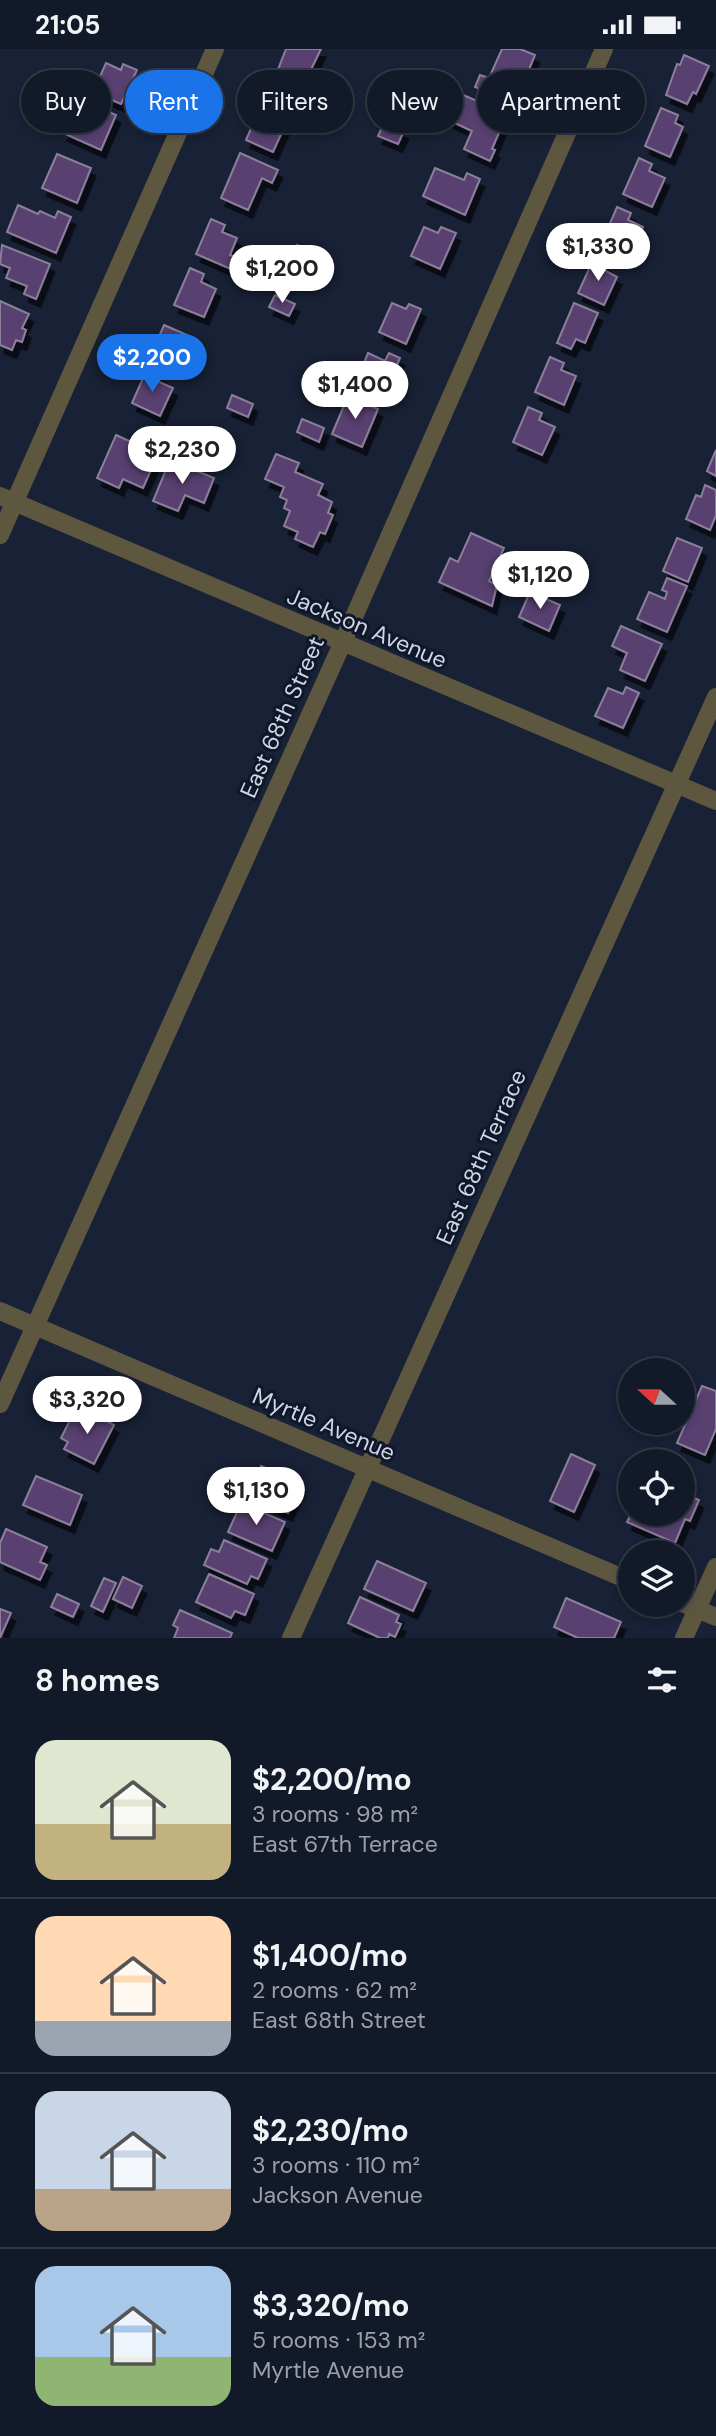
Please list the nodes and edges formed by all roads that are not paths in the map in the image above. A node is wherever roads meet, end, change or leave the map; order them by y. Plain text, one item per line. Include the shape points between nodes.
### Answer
1 (215, 49) edge
2 (604, 49) edge
3 (7, 499) edge
4 (0, 535) edge
5 (342, 644) junction
6 (716, 697) edge
7 (677, 785) junction
8 (716, 801) edge
9 (0, 1311) edge
10 (35, 1326) junction
11 (0, 1404) edge
12 (366, 1469) junction
13 (716, 1567) edge
14 (618, 1576) edge
15 (695, 1598) edge
16 (695, 1608) edge
17 (688, 1617) edge
18 (716, 1617) edge
19 (291, 1638) edge
20 (684, 1638) edge

1 - 3 street
2 - 5 street, East 68th Street
3 - 4 street
3 - 5 street, Jackson Avenue
5 - 7 street, Jackson Avenue
5 - 10 street, East 68th Street
6 - 7 street, East 68th Terrace
7 - 8 street, Jackson Avenue
7 - 12 street, East 68th Terrace
9 - 10 street, Myrtle Avenue
10 - 11 street, East 68th Street
10 - 12 street, Myrtle Avenue
12 - 14 street, Myrtle Avenue
12 - 19 street, East 68th Terrace
13 - 15 street
16 - 18 street
17 - 20 street

